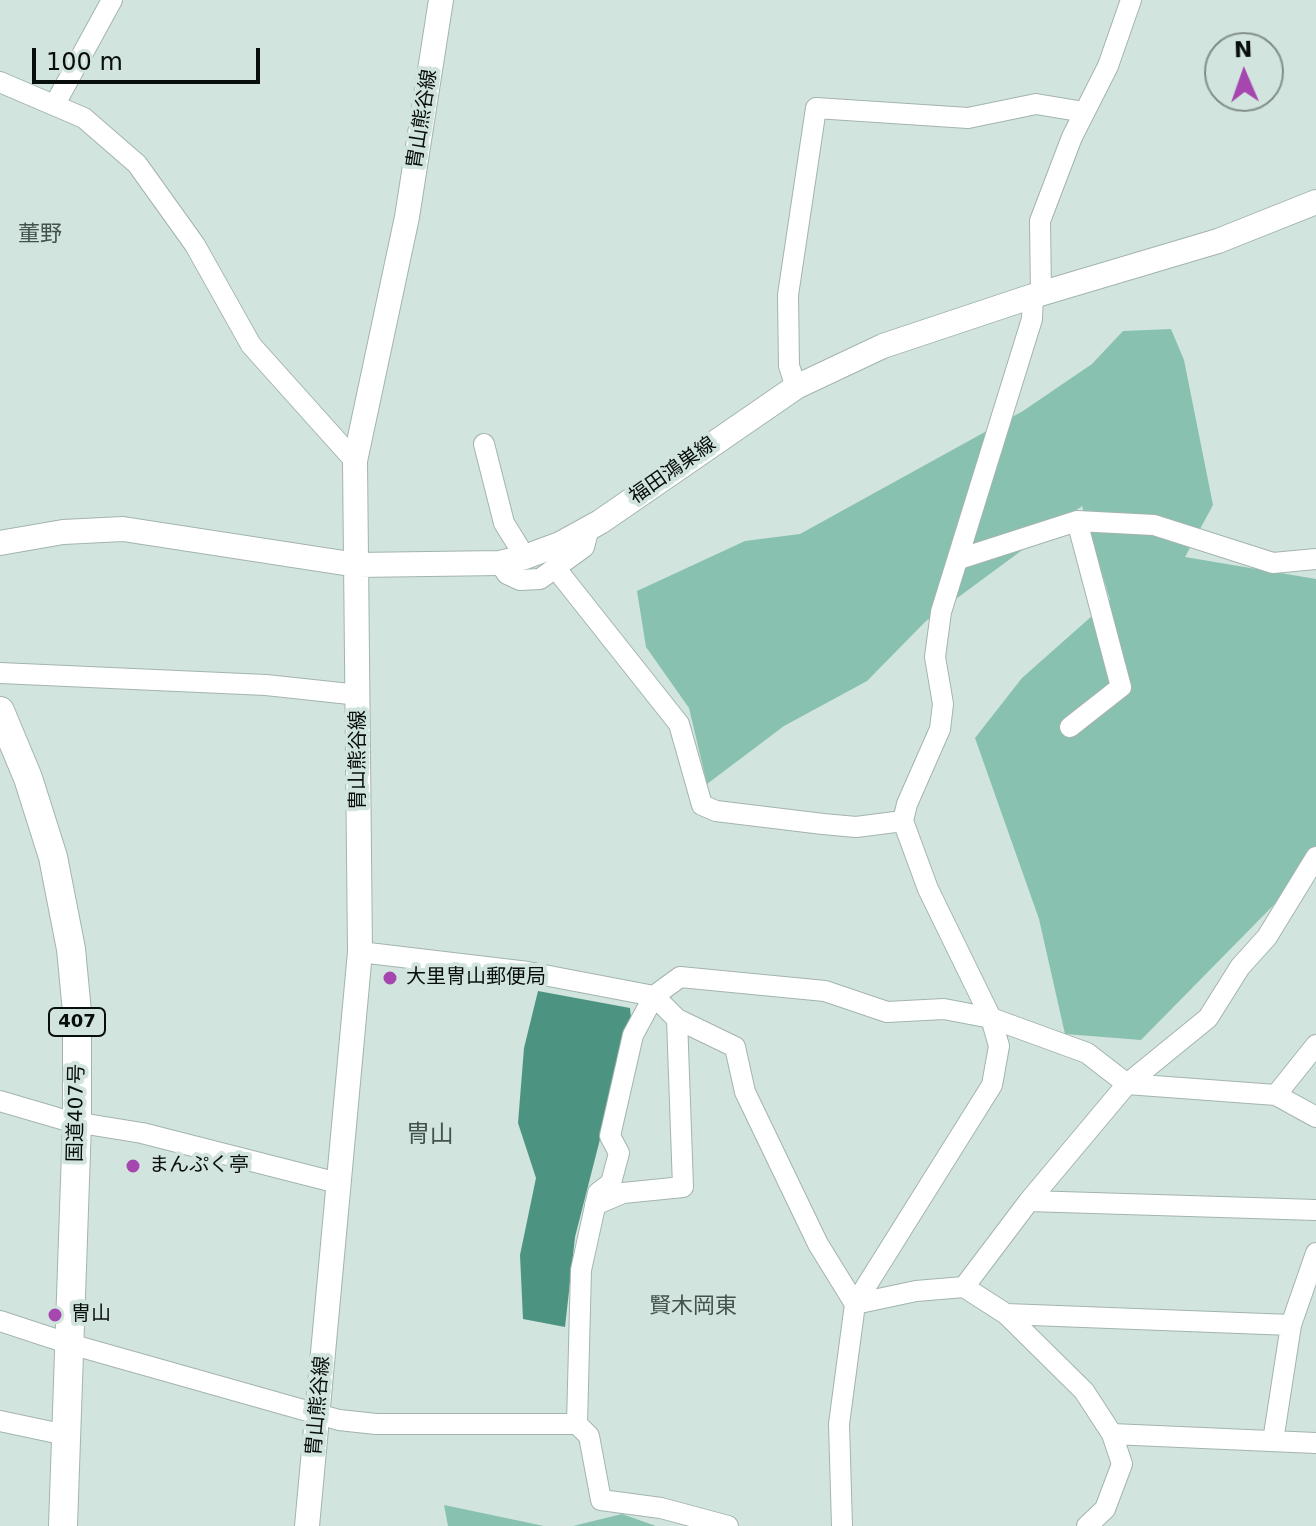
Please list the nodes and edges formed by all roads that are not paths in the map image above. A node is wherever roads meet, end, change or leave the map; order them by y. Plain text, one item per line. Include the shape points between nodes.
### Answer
1 (112, 0) edge
2 (441, 0) edge
3 (1131, 0) edge
4 (0, 82) edge
5 (55, 104) junction
6 (1084, 112) junction
7 (1316, 202) edge
8 (1037, 295) junction
9 (796, 387) junction
10 (484, 444) dead end
11 (355, 461) junction
12 (1077, 521) junction
13 (589, 528) junction
14 (0, 543) edge
15 (525, 557) junction
16 (959, 559) junction
17 (1316, 559) edge
18 (500, 563) junction
19 (357, 565) junction
20 (557, 570) junction
21 (0, 673) edge
22 (359, 695) junction
23 (0, 711) edge
24 (1070, 727) dead end
25 (903, 821) junction
26 (1316, 857) edge
27 (360, 952) junction
28 (654, 996) junction
29 (991, 1018) junction
30 (677, 1019) junction
31 (1316, 1045) edge
32 (1127, 1084) junction
33 (1276, 1095) junction
34 (0, 1101) edge
35 (1316, 1117) edge
36 (77, 1123) junction
37 (338, 1183) junction
38 (1029, 1201) junction
39 (595, 1205) junction
40 (1316, 1210) edge
41 (1316, 1253) edge
42 (964, 1287) junction
43 (855, 1304) junction
44 (1006, 1314) junction
45 (0, 1321) edge
46 (1291, 1325) junction
47 (70, 1344) junction
48 (319, 1416) junction
49 (0, 1421) edge
50 (577, 1424) junction
51 (1112, 1434) junction
52 (66, 1435) junction
53 (1273, 1441) junction
54 (1316, 1443) edge
55 (63, 1526) edge
56 (307, 1526) edge
57 (728, 1526) edge
58 (842, 1526) edge
59 (1087, 1526) edge

1 - 5 street
2 - 11 main road, 胄山熊谷線 via 404,232
3 - 6 street via 1108,66
4 - 5 street
5 - 11 street via 108,136 137,164 195,245 251,345
6 - 8 street via 1040,221
6 - 9 street via 1036,104 968,118 816,108 788,295 789,366
7 - 8 main road, 福田鴻巣線 via 1218,241
8 - 9 main road, 福田鴻巣線 via 883,346
8 - 16 street
9 - 13 main road, 福田鴻巣線
10 - 15 street via 504,523
11 - 19 main road, 胄山熊谷線
12 - 16 street
12 - 17 street via 1154,525 1273,563
12 - 24 street via 1121,687
13 - 15 main road, 福田鴻巣線
13 - 20 street via 584,547
14 - 19 main road, 福田鴻巣線 via 123,529
15 - 18 main road, 福田鴻巣線
16 - 25 street via 941,612 935,657 943,704 940,729
18 - 19 main road, 福田鴻巣線
18 - 20 street via 520,580 540,579
19 - 22 main road, 胄山熊谷線
20 - 25 street via 679,724 702,805 856,827
21 - 22 street via 266,685
22 - 27 main road, 胄山熊谷線
23 - 36 highway, 国道407号 / 407 via 41,815 68,934 78,1037
25 - 29 street via 928,889
26 - 32 street via 1208,1018
27 - 28 street via 528,972
27 - 37 main road, 胄山熊谷線
28 - 29 street via 680,977 825,991 887,1012 944,1009
28 - 30 street
28 - 39 street via 633,1035 610,1136 619,1153 611,1183 598,1193
29 - 32 street via 1087,1053
29 - 43 street via 999,1046 992,1085
30 - 39 street via 683,1187 623,1193
30 - 43 street via 735,1047 745,1092 818,1244
31 - 33 street
32 - 33 street
32 - 38 street
33 - 35 street
34 - 36 street
36 - 37 street via 142,1133
36 - 47 highway, 国道407号 / 407
37 - 48 main road, 胄山熊谷線
38 - 40 street
38 - 42 street
39 - 50 street via 581,1270
41 - 46 street
42 - 43 street
42 - 44 street
43 - 58 street via 839,1424
44 - 46 street
44 - 51 street via 1084,1391
45 - 47 street
46 - 53 street
47 - 48 street
47 - 52 highway, 国道407号 / 407
48 - 50 street via 376,1424
48 - 56 main road, 胄山熊谷線
49 - 52 street
50 - 57 street via 589,1436 601,1500 661,1508
51 - 53 street
51 - 59 street via 1122,1464 1105,1509
52 - 55 highway, 国道407号 / 407
53 - 54 street

